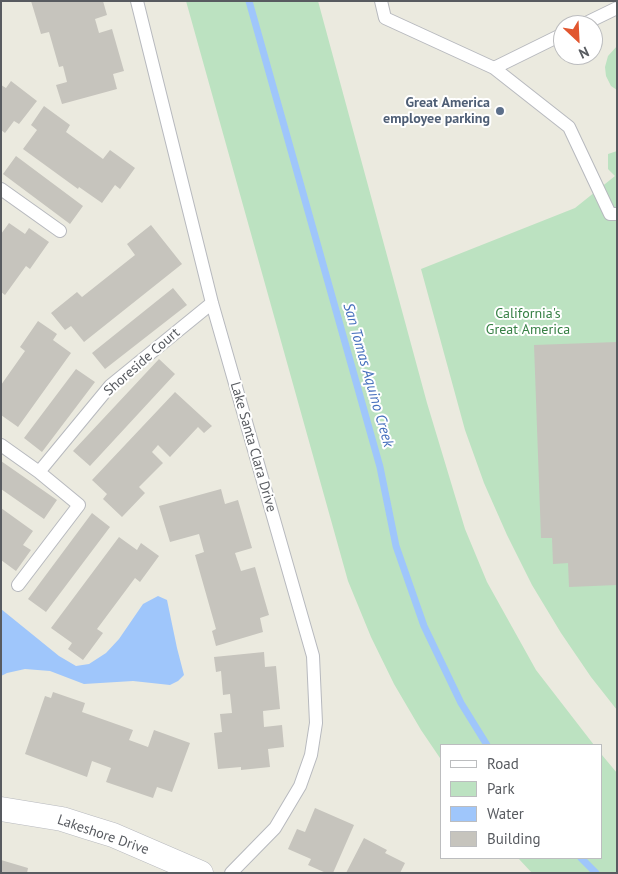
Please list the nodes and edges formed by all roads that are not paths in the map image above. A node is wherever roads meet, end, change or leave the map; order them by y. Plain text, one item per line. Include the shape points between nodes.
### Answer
1 (137, 1) edge
2 (381, 1) edge
3 (617, 8) edge
4 (603, 15) edge
5 (553, 39) edge
6 (494, 68) junction
7 (1, 188) edge
8 (617, 214) edge
9 (60, 232) dead end
10 (212, 303) junction
11 (1, 445) edge
12 (39, 472) junction
13 (18, 586) dead end
14 (1, 810) edge
15 (201, 873) edge
16 (231, 873) edge

1 - 10 lane, Lake Santa Clara Drive
2 - 6 lane via 385,18
3 - 4 lane
5 - 6 lane
6 - 8 lane via 569,127 610,214
7 - 9 lane
10 - 12 lane, Shoreside Court via 110,386
10 - 16 lane, Lake Santa Clara Drive via 313,656 316,723 311,755 300,786 274,828
11 - 12 lane
12 - 13 lane via 78,505
14 - 15 street, Lakeshore Drive via 54,817 87,826

